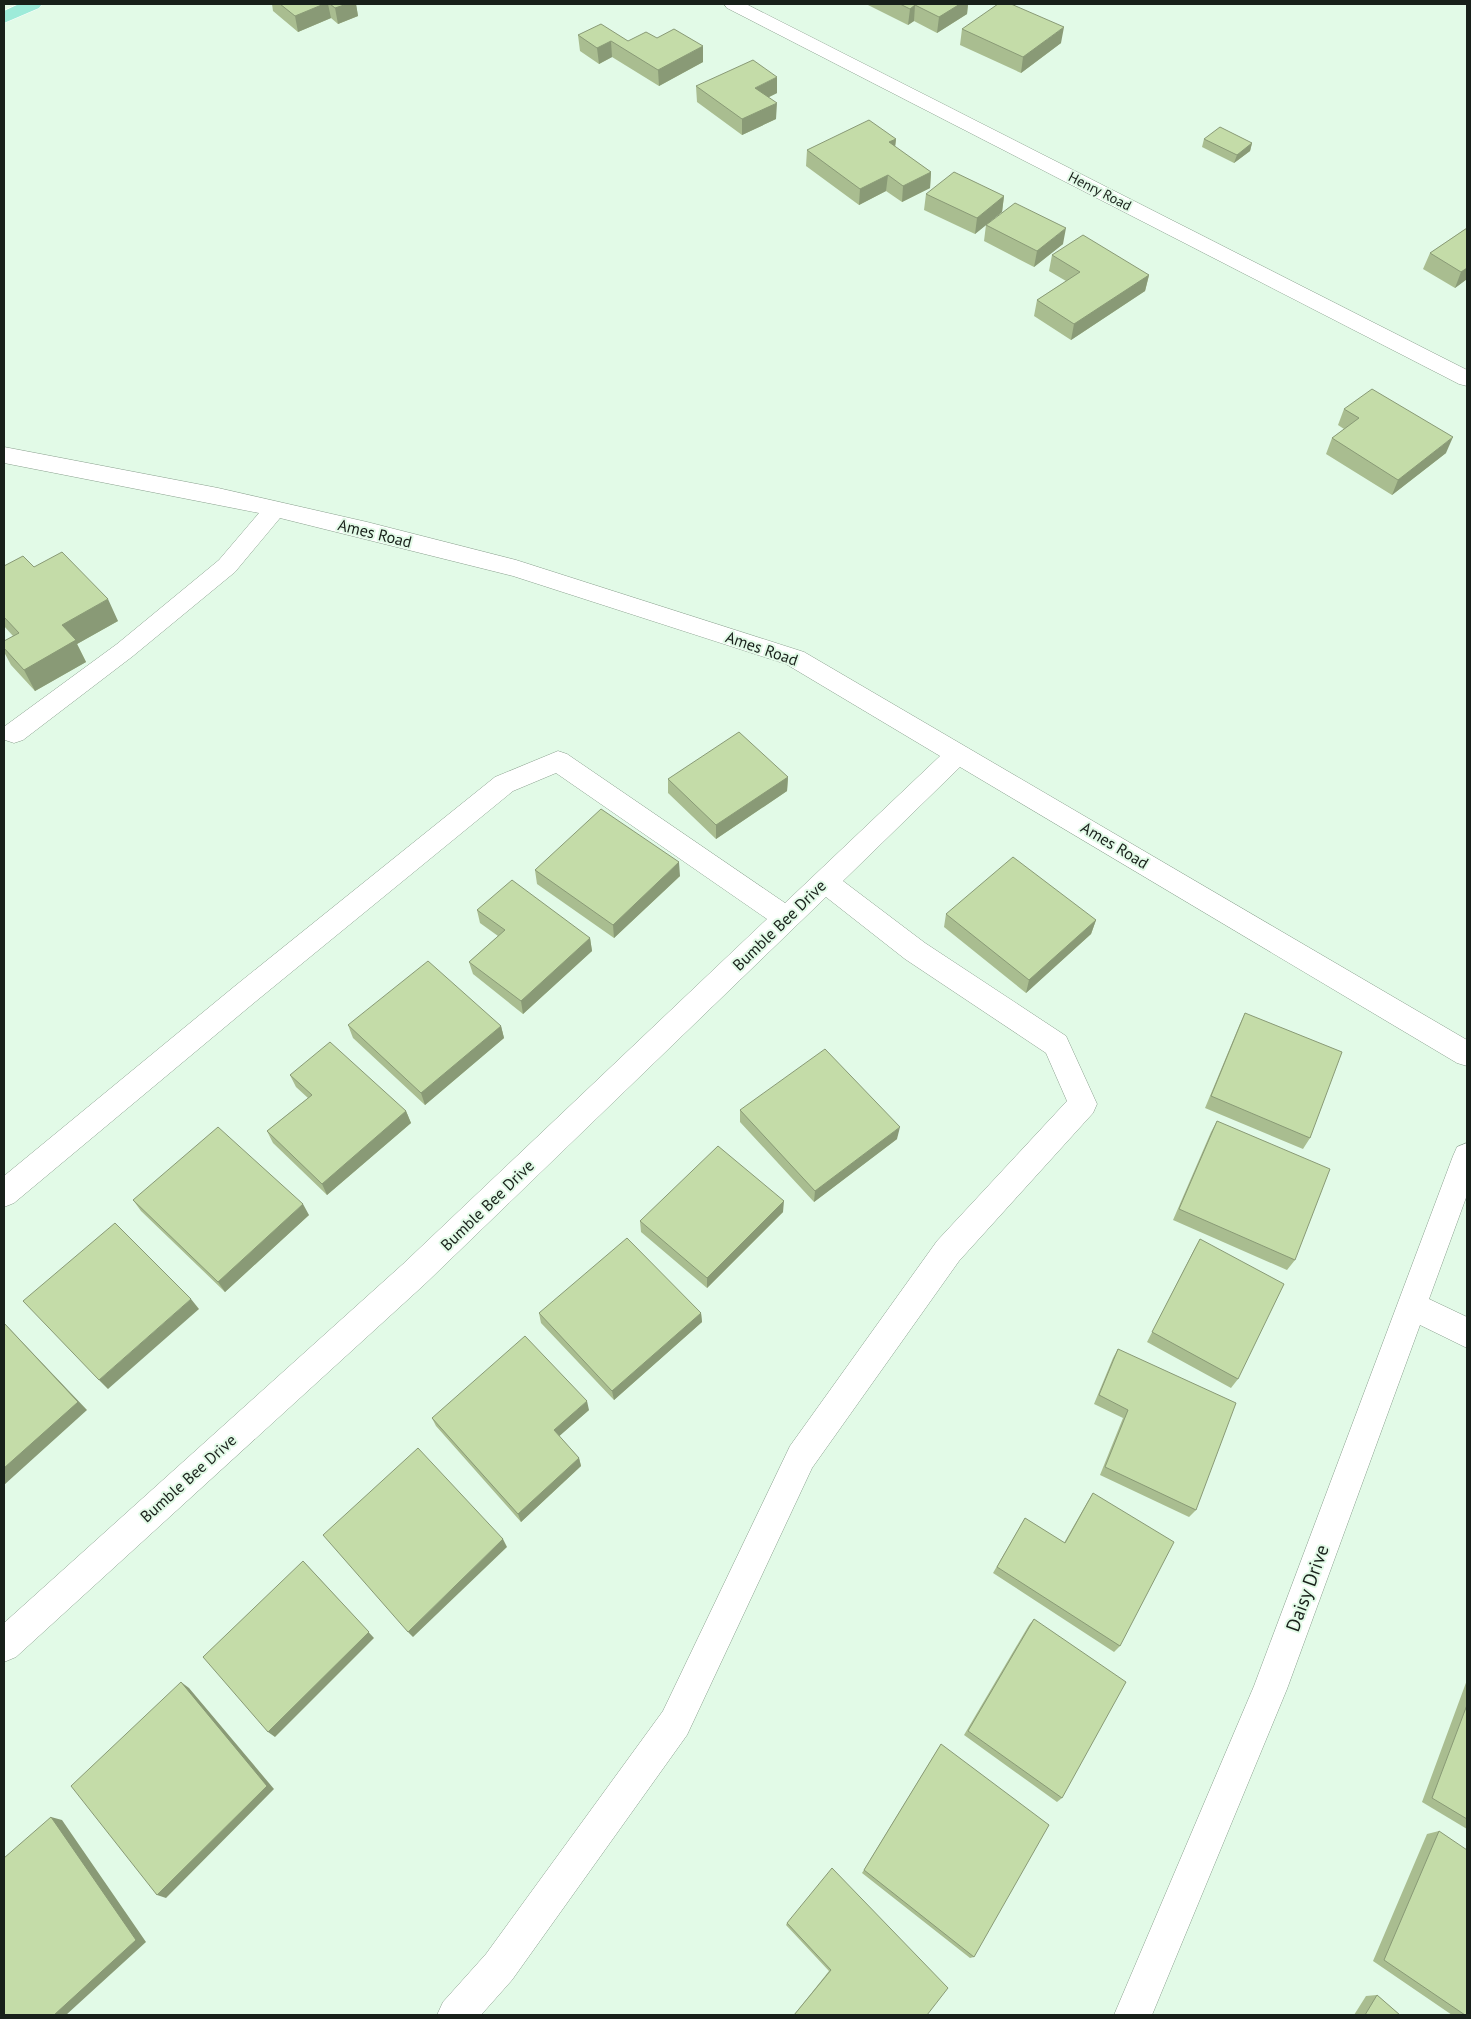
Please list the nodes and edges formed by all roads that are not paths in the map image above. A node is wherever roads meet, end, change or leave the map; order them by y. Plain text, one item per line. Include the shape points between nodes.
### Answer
1 (33, 4) edge
2 (734, 4) edge
3 (4, 18) edge
4 (1467, 379) edge
5 (4, 455) edge
6 (275, 509) junction
7 (14, 733) dead end
8 (959, 753) junction
9 (824, 881) junction
10 (786, 918) junction
11 (1467, 1054) edge
12 (1467, 1156) edge
13 (4, 1194) edge
14 (1412, 1306) junction
15 (1467, 1334) edge
16 (4, 1645) edge
17 (456, 2015) edge
18 (1133, 2015) edge

1 - 3 main road
2 - 4 street, Henry Road
5 - 6 street, Ames Road
6 - 7 street via 227,566 125,650
6 - 8 street, Ames Road via 516,568 795,658
8 - 9 street, Bumble Bee Drive
8 - 11 street, Ames Road
9 - 10 street, Bumble Bee Drive
9 - 17 street via 915,951 1056,1045 1083,1104 948,1251 801,1457 675,1723 500,1966
10 - 13 street via 558,761 504,784
10 - 16 street, Bumble Bee Drive via 414,1274
12 - 14 street, Daisy Drive
14 - 15 street
14 - 18 street, Daisy Drive via 1270,1689

